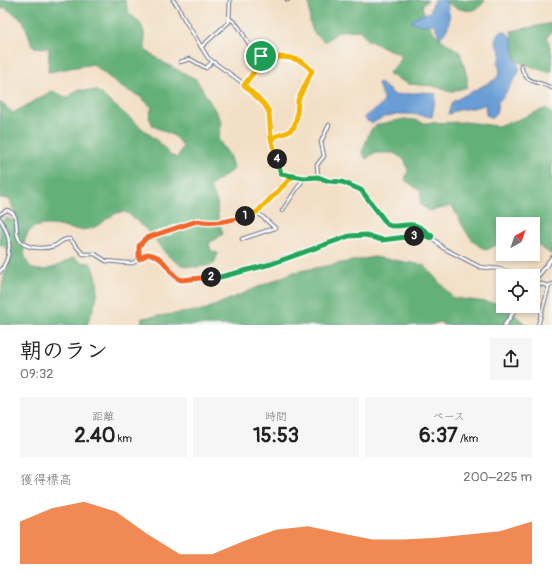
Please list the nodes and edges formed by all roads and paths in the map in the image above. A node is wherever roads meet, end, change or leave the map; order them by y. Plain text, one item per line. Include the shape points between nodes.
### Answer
1 (173, 0) edge
2 (230, 0) edge
3 (230, 19) junction
4 (201, 47) junction
5 (261, 56) junction
6 (180, 62) dead end
7 (212, 63) junction
8 (521, 65) dead end
9 (244, 85) junction
10 (552, 88) edge
11 (329, 125) dead end
12 (271, 138) junction
13 (293, 176) junction
14 (318, 177) junction
15 (304, 178) junction
16 (282, 211) dead end
17 (257, 212) junction
18 (0, 214) edge
19 (0, 218) edge
20 (431, 238) junction
21 (242, 240) dead end
22 (552, 256) edge
23 (139, 259) junction
24 (500, 269) edge
25 (0, 272) edge
26 (540, 273) edge
27 (540, 282) edge
28 (550, 285) edge
29 (513, 313) edge
30 (505, 325) edge
31 (538, 325) edge

1 - 4 street
2 - 3 street
3 - 4 street
3 - 5 street via 237,23 252,49
4 - 7 street
5 - 9 street via 257,68
5 - 12 street via 272,62 279,57 298,60 312,71 298,100 294,127
6 - 7 street via 190,59 206,68
7 - 9 street
8 - 10 street via 522,72 527,78
9 - 12 street via 269,112
11 - 14 street via 321,142 324,156 317,165
12 - 13 street via 281,174
13 - 15 street
13 - 17 street
14 - 15 street
14 - 20 street via 342,182 361,190 388,225 419,226 432,236
15 - 16 street
17 - 21 street via 275,228
17 - 23 street via 229,222 197,221 146,238 139,246
18 - 23 street via 7,210 12,212 16,217 19,239 30,247 54,246 67,238 72,240 83,254 99,255 106,261 133,263
19 - 25 street via 7,232 10,252
20 - 23 street via 422,235 382,240 366,235 349,236 271,264 220,277 181,280 157,256 148,254
20 - 24 street via 442,248 480,267
22 - 26 main road
27 - 28 street
28 - 31 street
29 - 30 main road

